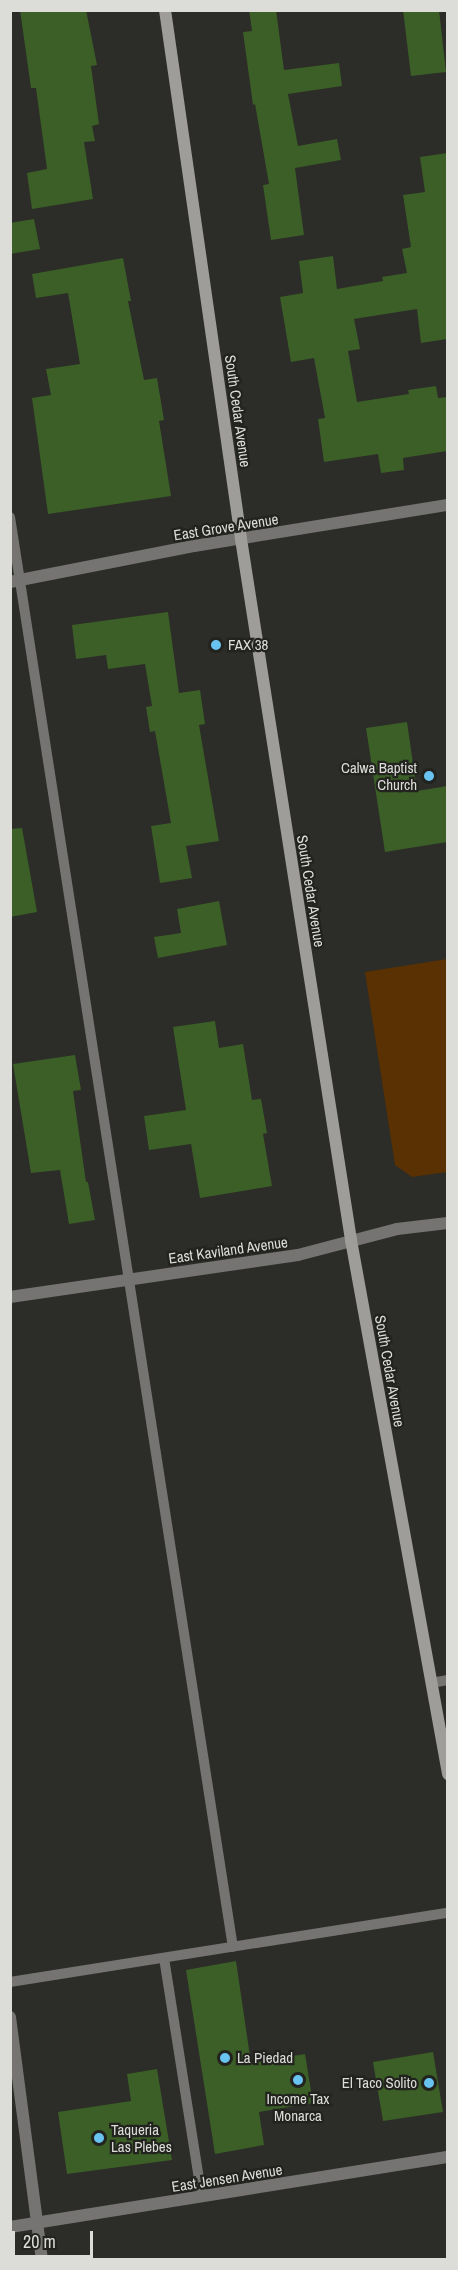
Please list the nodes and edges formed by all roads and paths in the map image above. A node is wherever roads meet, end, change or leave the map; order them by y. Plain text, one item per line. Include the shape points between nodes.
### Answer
1 (165, 10) edge
2 (447, 506) edge
3 (10, 517) edge
4 (241, 539) junction
5 (16, 582) edge
6 (447, 1223) edge
7 (351, 1240) junction
8 (128, 1279) junction
9 (10, 1297) edge
10 (447, 1680) edge
11 (431, 1683) junction
12 (447, 1774) edge
13 (447, 1913) edge
14 (233, 1947) junction
15 (164, 1958) junction
16 (10, 1982) edge
17 (10, 2017) edge
18 (14, 2057) edge
19 (447, 2157) edge
20 (202, 2197) junction
21 (35, 2223) junction
22 (10, 2227) edge
23 (42, 2259) edge

1 - 4 main road, South Cedar Avenue
2 - 4 street, East Grove Avenue
3 - 5 lane
4 - 5 street, East Grove Avenue
4 - 7 main road, South Cedar Avenue
5 - 8 lane
6 - 7 street, East Kaviland Avenue
7 - 8 street, East Kaviland Avenue via 298,1255
7 - 11 main road, South Cedar Avenue
8 - 9 street, East Kaviland Avenue
8 - 14 lane
10 - 11 lane
11 - 12 main road, South Cedar Avenue
13 - 14 lane
14 - 15 lane
15 - 16 lane
15 - 20 lane
17 - 18 street
18 - 21 street
19 - 20 street, East Jensen Avenue
20 - 21 street, East Jensen Avenue
21 - 22 street, East Jensen Avenue
21 - 23 street

